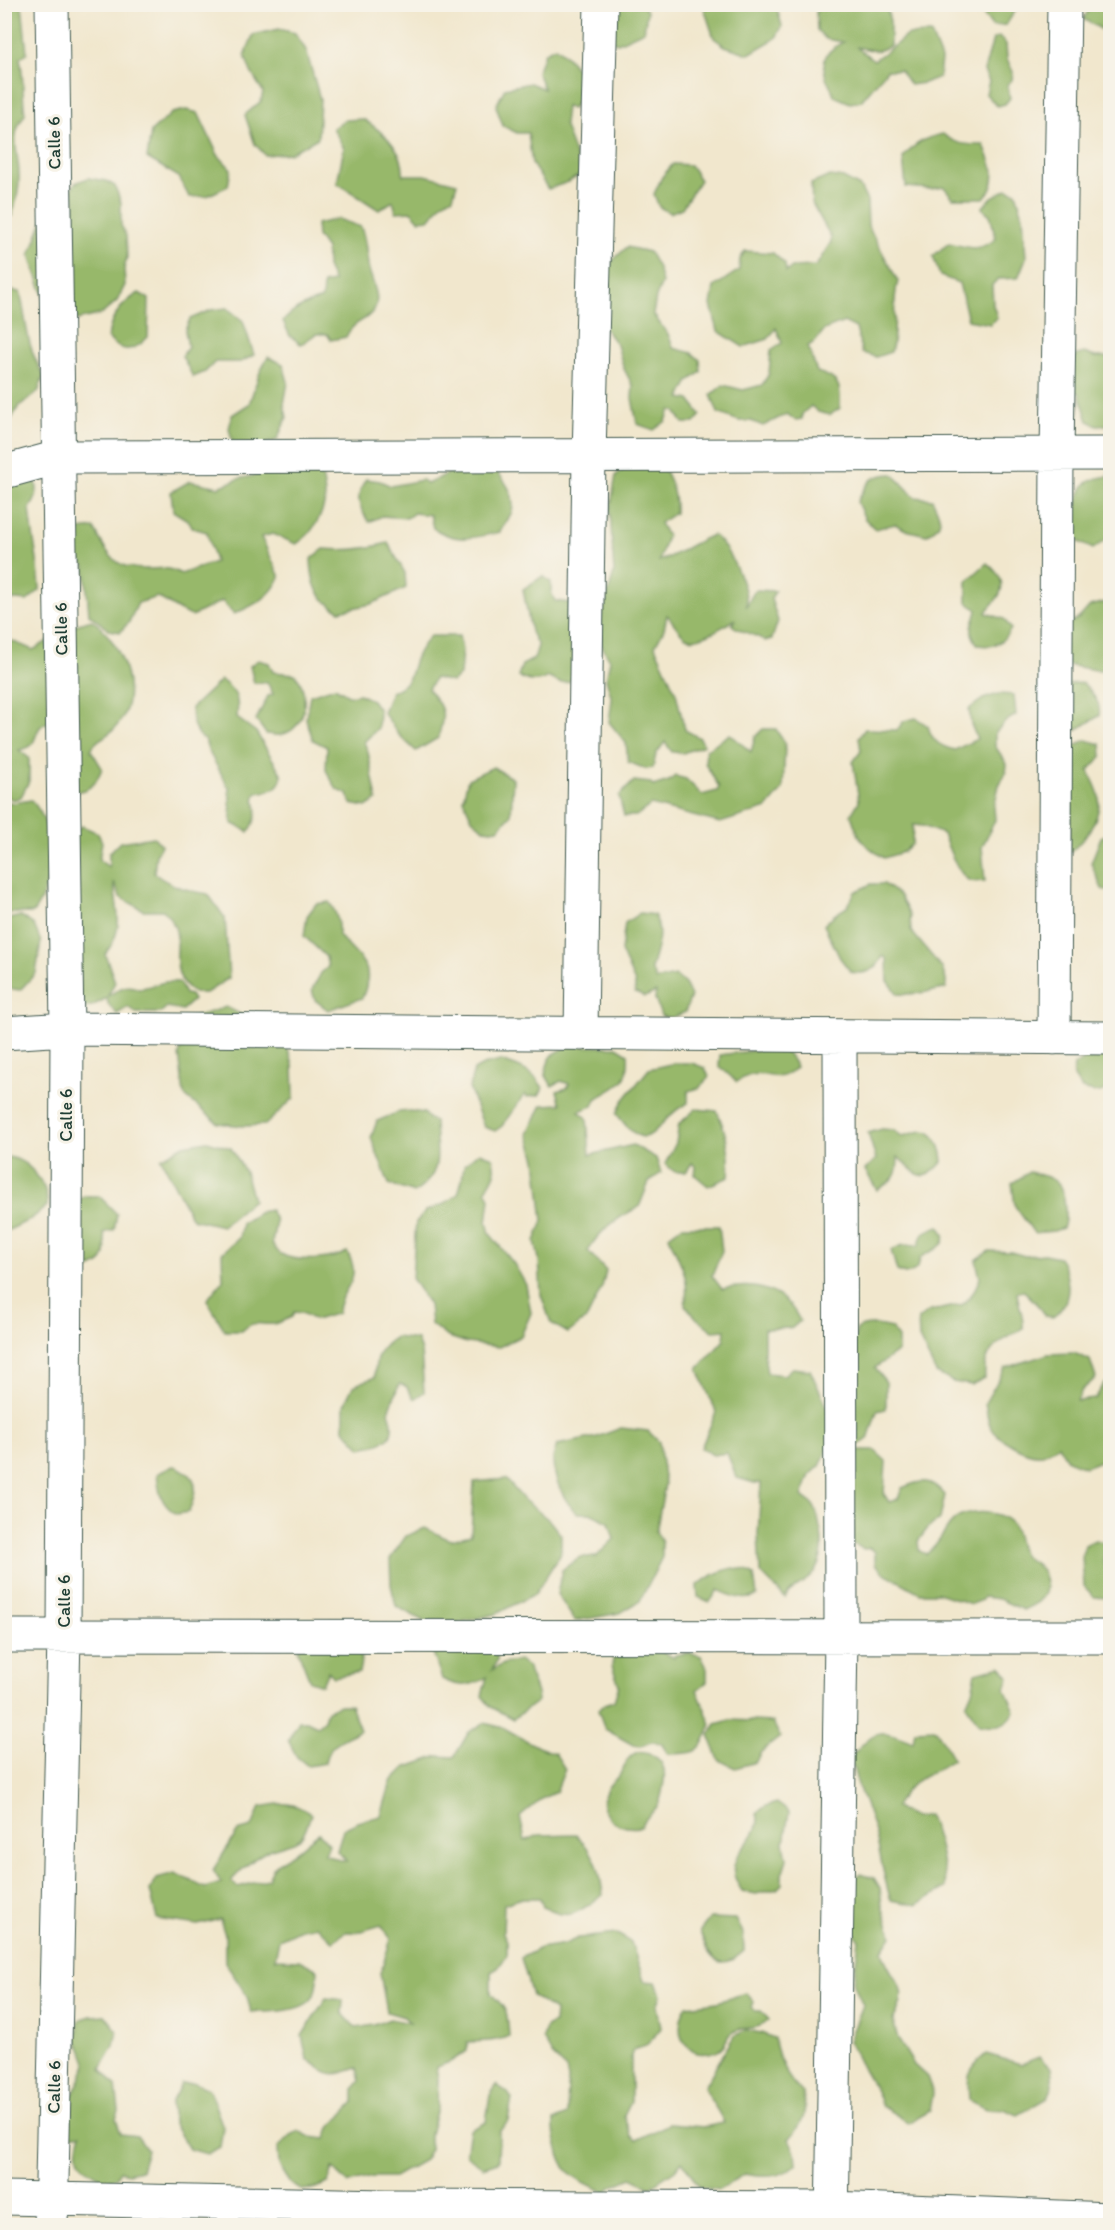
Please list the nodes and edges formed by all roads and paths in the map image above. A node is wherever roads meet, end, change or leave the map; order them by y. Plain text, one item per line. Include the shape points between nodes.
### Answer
1 (52, 4) edge
2 (601, 4) edge
3 (1064, 4) edge
4 (1057, 454) junction
5 (1110, 454) edge
6 (589, 455) junction
7 (58, 457) junction
8 (4, 472) edge
9 (67, 1029) junction
10 (4, 1033) edge
11 (581, 1034) junction
12 (840, 1036) junction
13 (1054, 1038) junction
14 (1110, 1038) edge
15 (4, 1636) edge
16 (64, 1636) junction
17 (842, 1637) junction
18 (1110, 1637) edge
19 (4, 2198) edge
20 (51, 2212) edge
21 (832, 2217) edge
22 (1110, 2219) edge

1 - 7 street, Calle 6
2 - 6 street
3 - 4 street
4 - 5 street
4 - 6 street
4 - 13 street
6 - 7 street
6 - 11 street
7 - 8 street
7 - 9 street, Calle 6
9 - 10 street
9 - 11 street
9 - 16 street, Calle 6
11 - 12 street
12 - 13 street
12 - 17 street
13 - 14 street
15 - 16 street
16 - 17 street
16 - 20 street, Calle 6
17 - 18 street
17 - 21 street
19 - 20 street
20 - 21 street via 385,2206
21 - 22 street

